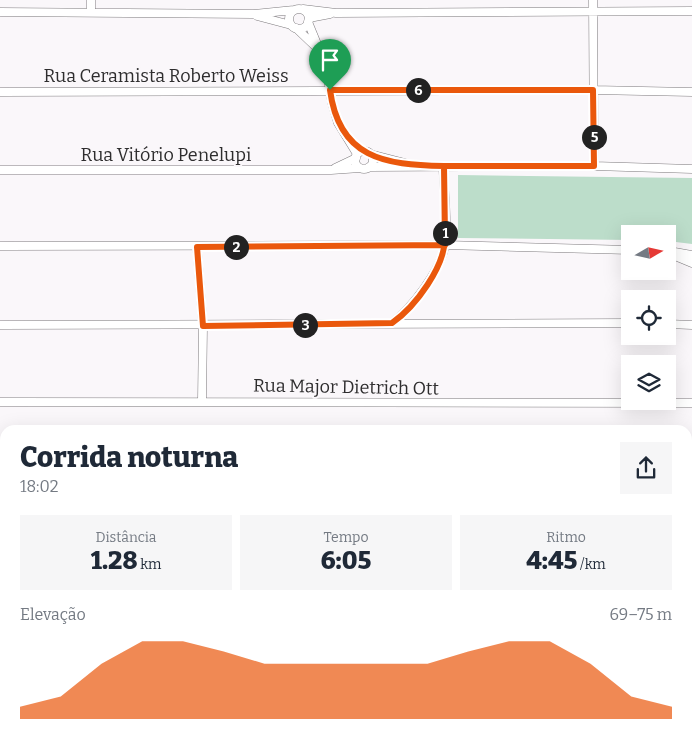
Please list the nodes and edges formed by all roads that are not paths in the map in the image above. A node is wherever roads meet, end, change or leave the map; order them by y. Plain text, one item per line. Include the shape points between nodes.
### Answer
1 (91, 0) edge
2 (593, 0) edge
3 (303, 9) junction
4 (294, 10) junction
5 (593, 11) junction
6 (692, 11) edge
7 (0, 12) edge
8 (91, 12) junction
9 (336, 13) junction
10 (253, 14) junction
11 (309, 20) junction
12 (293, 27) junction
13 (317, 48) junction
14 (330, 90) junction
15 (593, 90) junction
16 (0, 92) edge
17 (692, 92) edge
18 (362, 155) junction
19 (414, 166) junction
20 (444, 166) junction
21 (594, 166) junction
22 (369, 167) junction
23 (360, 168) junction
24 (692, 169) edge
25 (0, 170) edge
26 (331, 170) junction
27 (445, 245) junction
28 (0, 246) edge
29 (197, 247) junction
30 (621, 250) edge
31 (676, 253) edge
32 (692, 255) edge
33 (676, 256) edge
34 (692, 263) edge
35 (392, 323) junction
36 (621, 323) edge
37 (676, 324) edge
38 (692, 325) edge
39 (0, 326) edge
40 (203, 326) junction
41 (202, 401) junction
42 (0, 402) edge
43 (692, 403) edge

1 - 8 street
2 - 5 street
3 - 4 street
3 - 9 street
3 - 11 street
4 - 10 street
4 - 12 street via 288,19
5 - 6 street
5 - 9 street
5 - 15 street
7 - 8 street
8 - 10 street
9 - 11 street
10 - 12 street
11 - 12 street via 302,28
11 - 13 street
12 - 13 street
13 - 14 street via 326,66
14 - 15 street, Rua Ceramista Roberto Weiss
14 - 16 street, Rua Ceramista Roberto Weiss
14 - 18 street via 336,118 346,137
15 - 17 street, Rua Ceramista Roberto Weiss
15 - 21 street
18 - 19 street
18 - 22 street via 373,160
18 - 23 street via 357,165
18 - 26 street
19 - 20 street
19 - 22 street, Rua Vitório Penelupi
20 - 21 street
20 - 27 street
21 - 24 street
22 - 23 street, Rua Vitório Penelupi
23 - 26 street, Rua Vitório Penelupi
25 - 26 street, Rua Vitório Penelupi
27 - 29 street
27 - 30 street
27 - 35 street via 421,294
28 - 29 street
29 - 40 street
31 - 32 street
33 - 34 street
35 - 36 street
35 - 40 street
37 - 38 street
39 - 40 street
40 - 41 street
41 - 42 street, Rua Major Dietrich Ott
41 - 43 street, Rua Major Dietrich Ott

